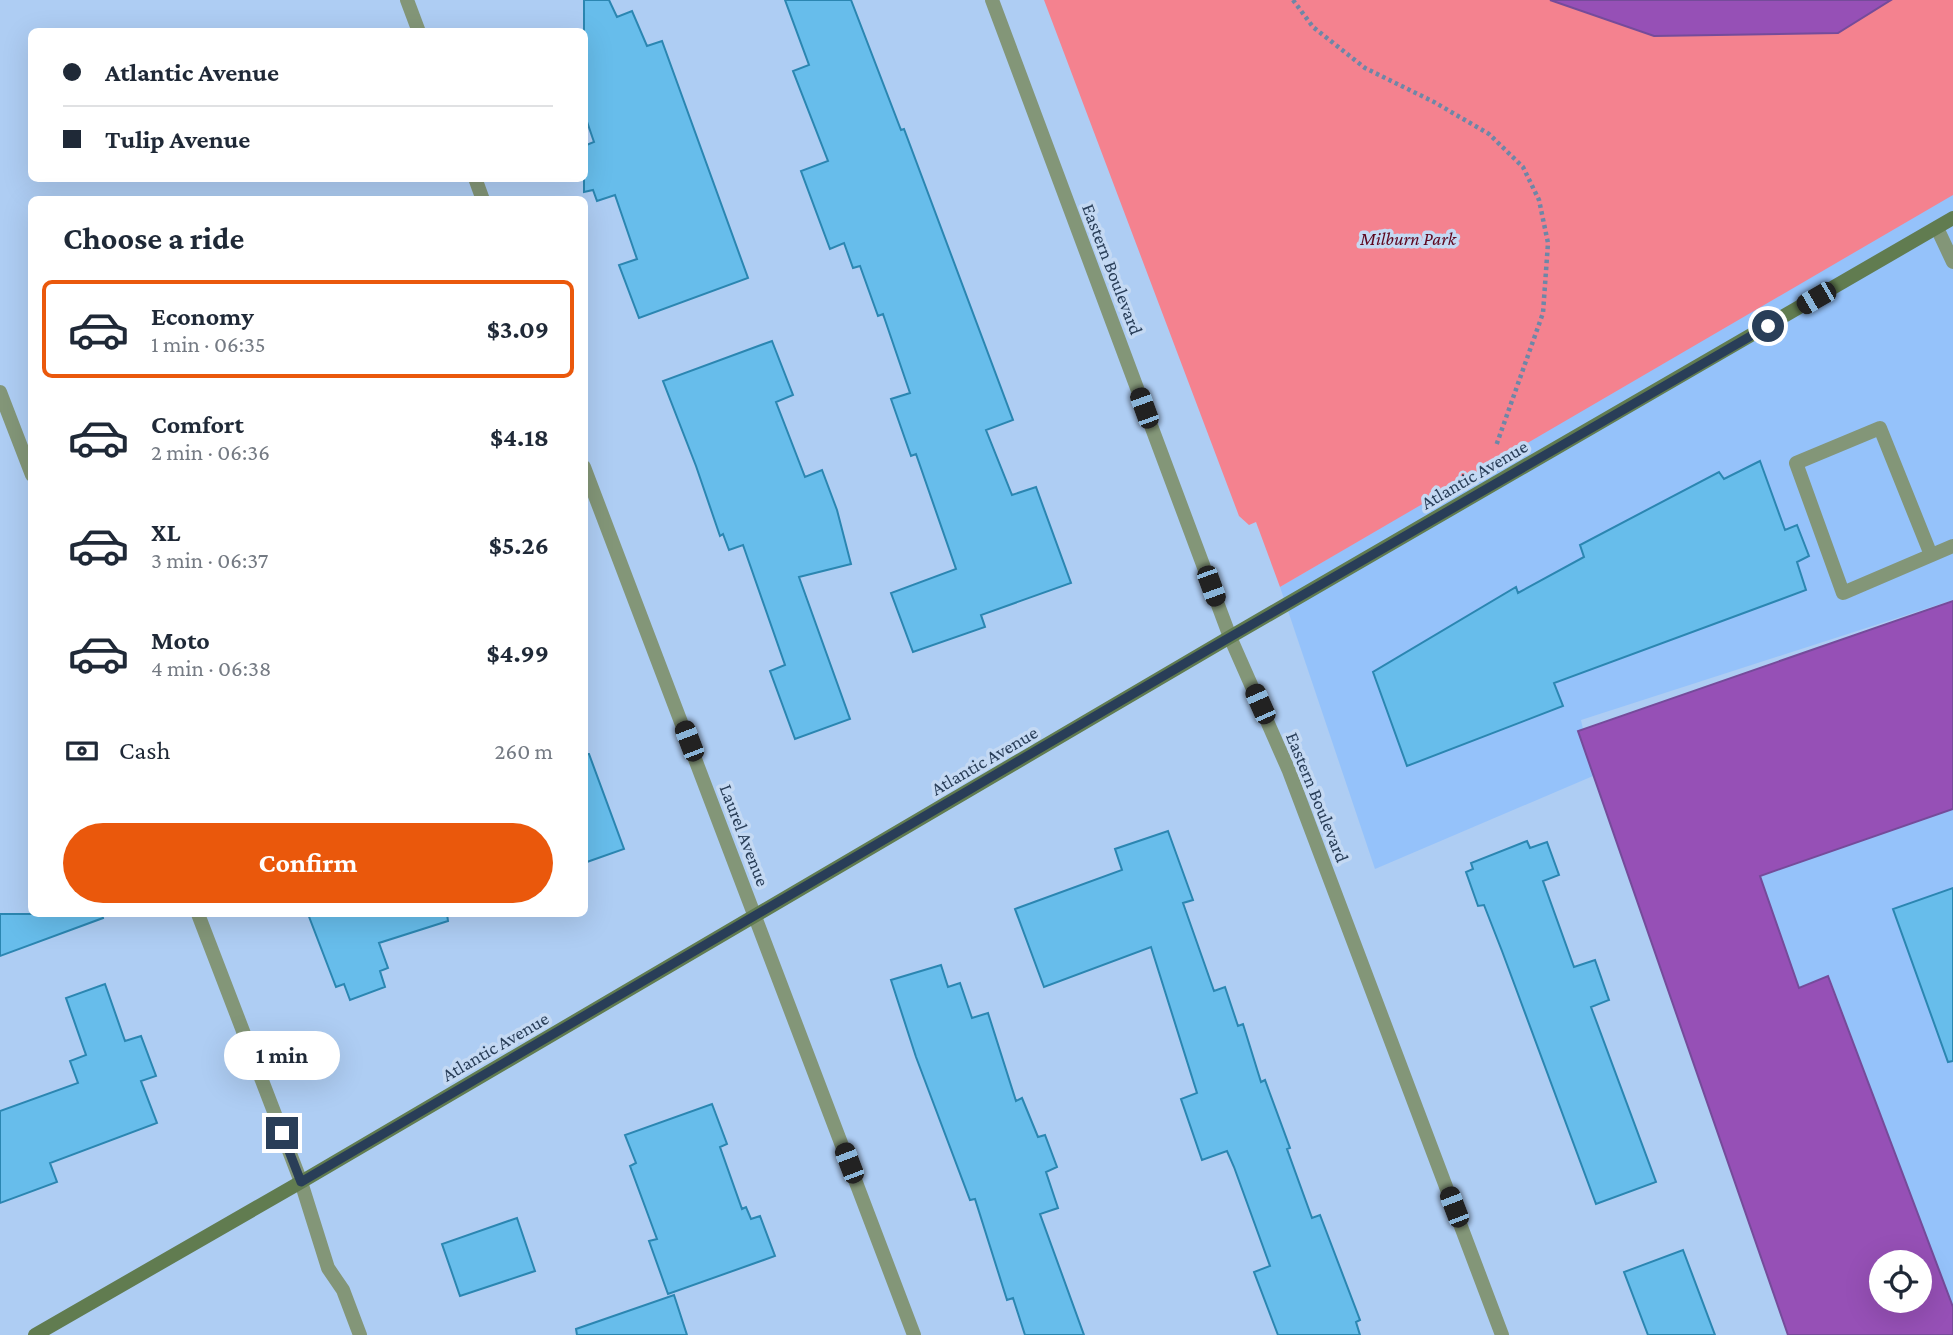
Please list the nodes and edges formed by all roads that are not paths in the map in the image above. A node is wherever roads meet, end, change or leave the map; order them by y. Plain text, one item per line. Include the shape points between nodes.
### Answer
1 (407, 0) edge
2 (992, 0) edge
3 (418, 28) edge
4 (1953, 218) edge
5 (1937, 228) junction
6 (1953, 262) edge
7 (0, 392) edge
8 (28, 465) edge
9 (588, 478) edge
10 (1953, 546) edge
11 (1931, 555) junction
12 (1230, 637) junction
13 (755, 916) junction
14 (199, 917) edge
15 (301, 1182) junction
16 (35, 1335) edge
17 (360, 1335) edge
18 (914, 1335) edge
19 (1502, 1335) edge

1 - 3 street
2 - 12 street, Eastern Boulevard
4 - 5 main road, Atlantic Avenue
5 - 6 street
5 - 12 main road, Atlantic Avenue
7 - 8 street
9 - 13 street, Laurel Avenue
10 - 11 street
11 - 11 street via 1843,593 1796,463 1880,428
12 - 13 main road, Atlantic Avenue
12 - 19 street, Eastern Boulevard via 1289,771
13 - 15 main road, Atlantic Avenue
13 - 18 street, Laurel Avenue
14 - 15 street
15 - 16 main road, Atlantic Avenue
15 - 17 street via 328,1269 343,1290

